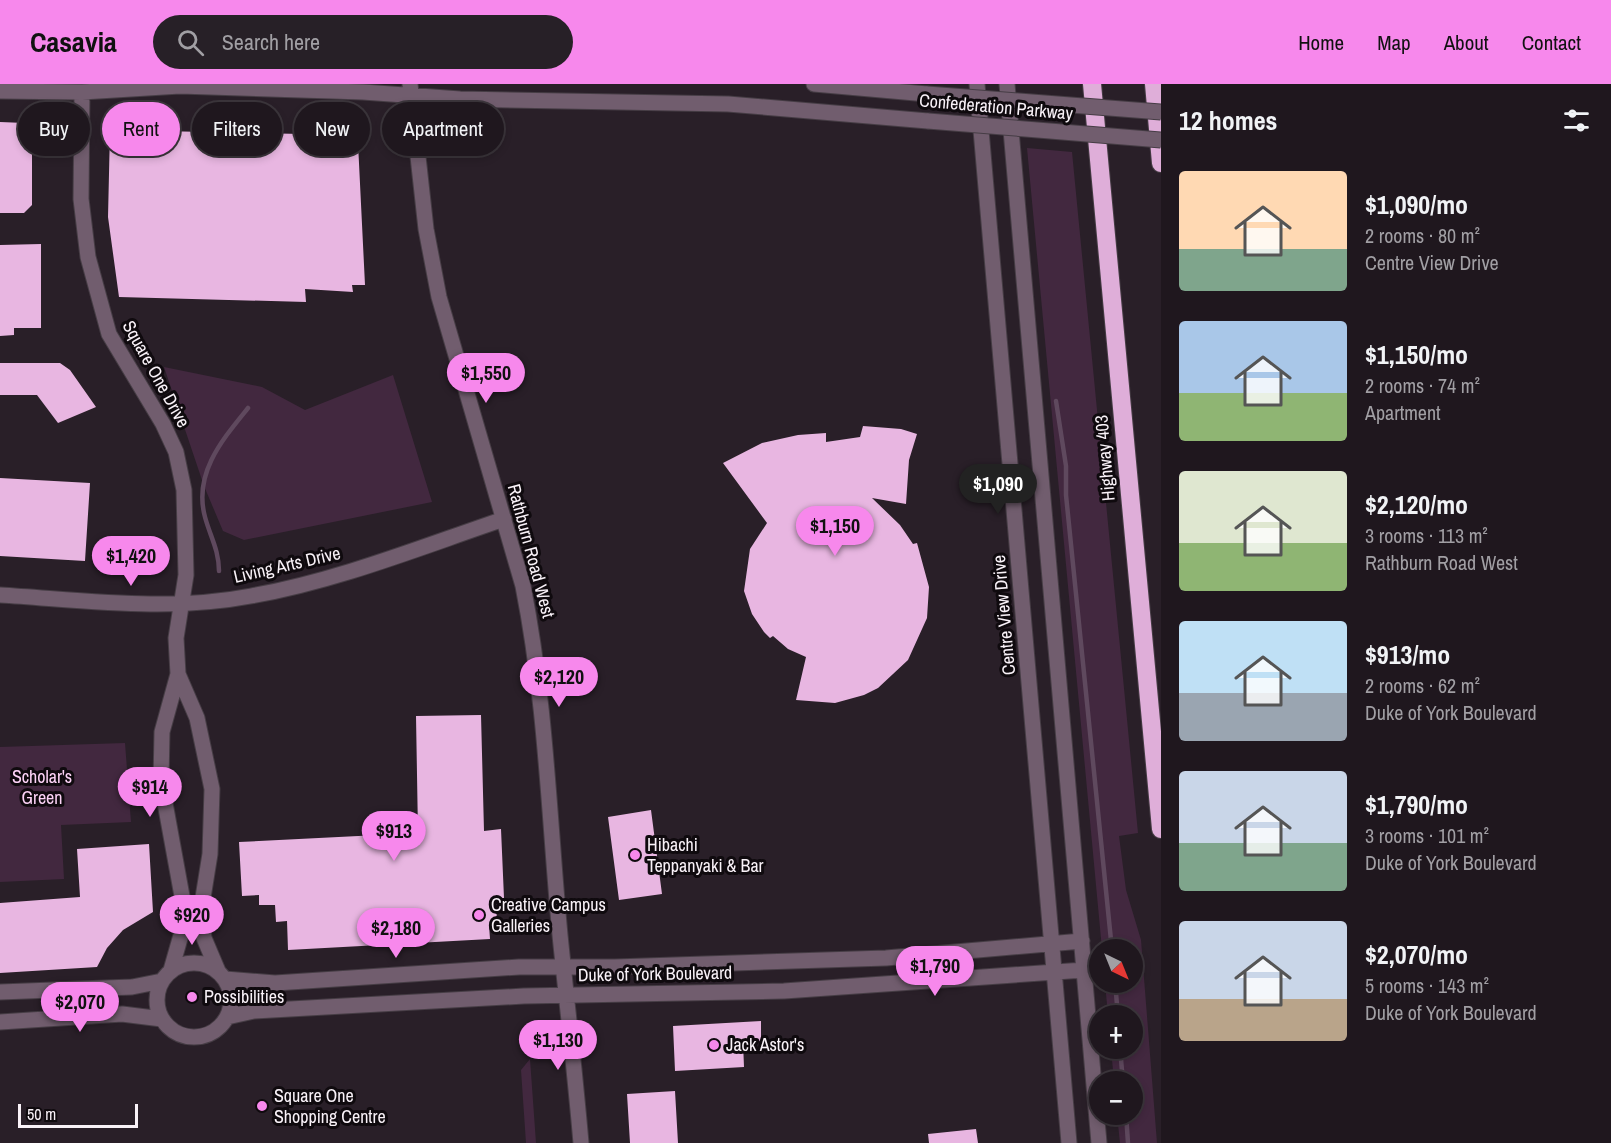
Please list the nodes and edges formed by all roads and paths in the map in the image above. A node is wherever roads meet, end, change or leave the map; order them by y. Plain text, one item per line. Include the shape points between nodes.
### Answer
1 (814, 84) edge
2 (977, 84) edge
3 (1007, 84) edge
4 (1092, 84) edge
5 (1154, 84) edge
6 (411, 90) edge
7 (0, 91) edge
8 (81, 92) junction
9 (1161, 112) edge
10 (1161, 140) edge
11 (1161, 163) edge
12 (504, 519) junction
13 (0, 595) edge
14 (182, 603) junction
15 (178, 674) junction
16 (1161, 829) edge
17 (1082, 941) junction
18 (1050, 945) junction
19 (564, 967) junction
20 (1084, 970) junction
21 (1054, 972) junction
22 (221, 975) junction
23 (167, 976) junction
24 (0, 992) edge
25 (568, 996) junction
26 (227, 1017) junction
27 (162, 1019) junction
28 (0, 1022) edge
29 (581, 1143) edge
30 (1070, 1143) edge
31 (1099, 1143) edge

1 - 9 street, Confederation Parkway, bridge
2 - 18 street, Centre View Drive via 1047,864
3 - 17 street
4 - 16 highway, Highway 403
5 - 11 highway
6 - 8 street, Confederation Parkway via 180,86
6 - 10 street, Confederation Parkway, bridge via 728,104
6 - 12 street, Rathburn Road West via 426,229 439,297
7 - 8 street, Confederation Parkway
8 - 14 street, Square One Drive via 81,199 88,257 109,334 164,424 176,452 184,490 186,575
12 - 14 street, Living Arts Drive via 314,583 249,597
12 - 19 street, Rathburn Road West via 523,586 539,676
13 - 14 street, Living Arts Drive via 149,605
14 - 15 street, Square One Drive via 176,638
15 - 22 street, Square One Drive via 197,718 213,795 210,854 201,910 204,938
15 - 23 street, Square One Drive via 162,732 161,781 178,865 183,928
17 - 18 street, Duke of York Boulevard
17 - 20 street
18 - 19 street, Duke of York Boulevard via 886,958
18 - 21 street, Centre View Drive
19 - 22 street, Duke of York Boulevard via 275,983
19 - 25 street, Rathburn Road West
20 - 21 street, Duke of York Boulevard
20 - 31 street
21 - 25 street, Duke of York Boulevard via 784,991
21 - 30 street, Centre View Drive
22 - 23 street via 195,963 182,965
22 - 26 street via 230,991
23 - 24 street via 132,987
23 - 27 street via 157,994
25 - 26 street, Duke of York Boulevard via 254,1011
25 - 29 street, Rathburn Road West
26 - 27 street via 217,1029 196,1037 174,1031
27 - 28 street via 122,1014

